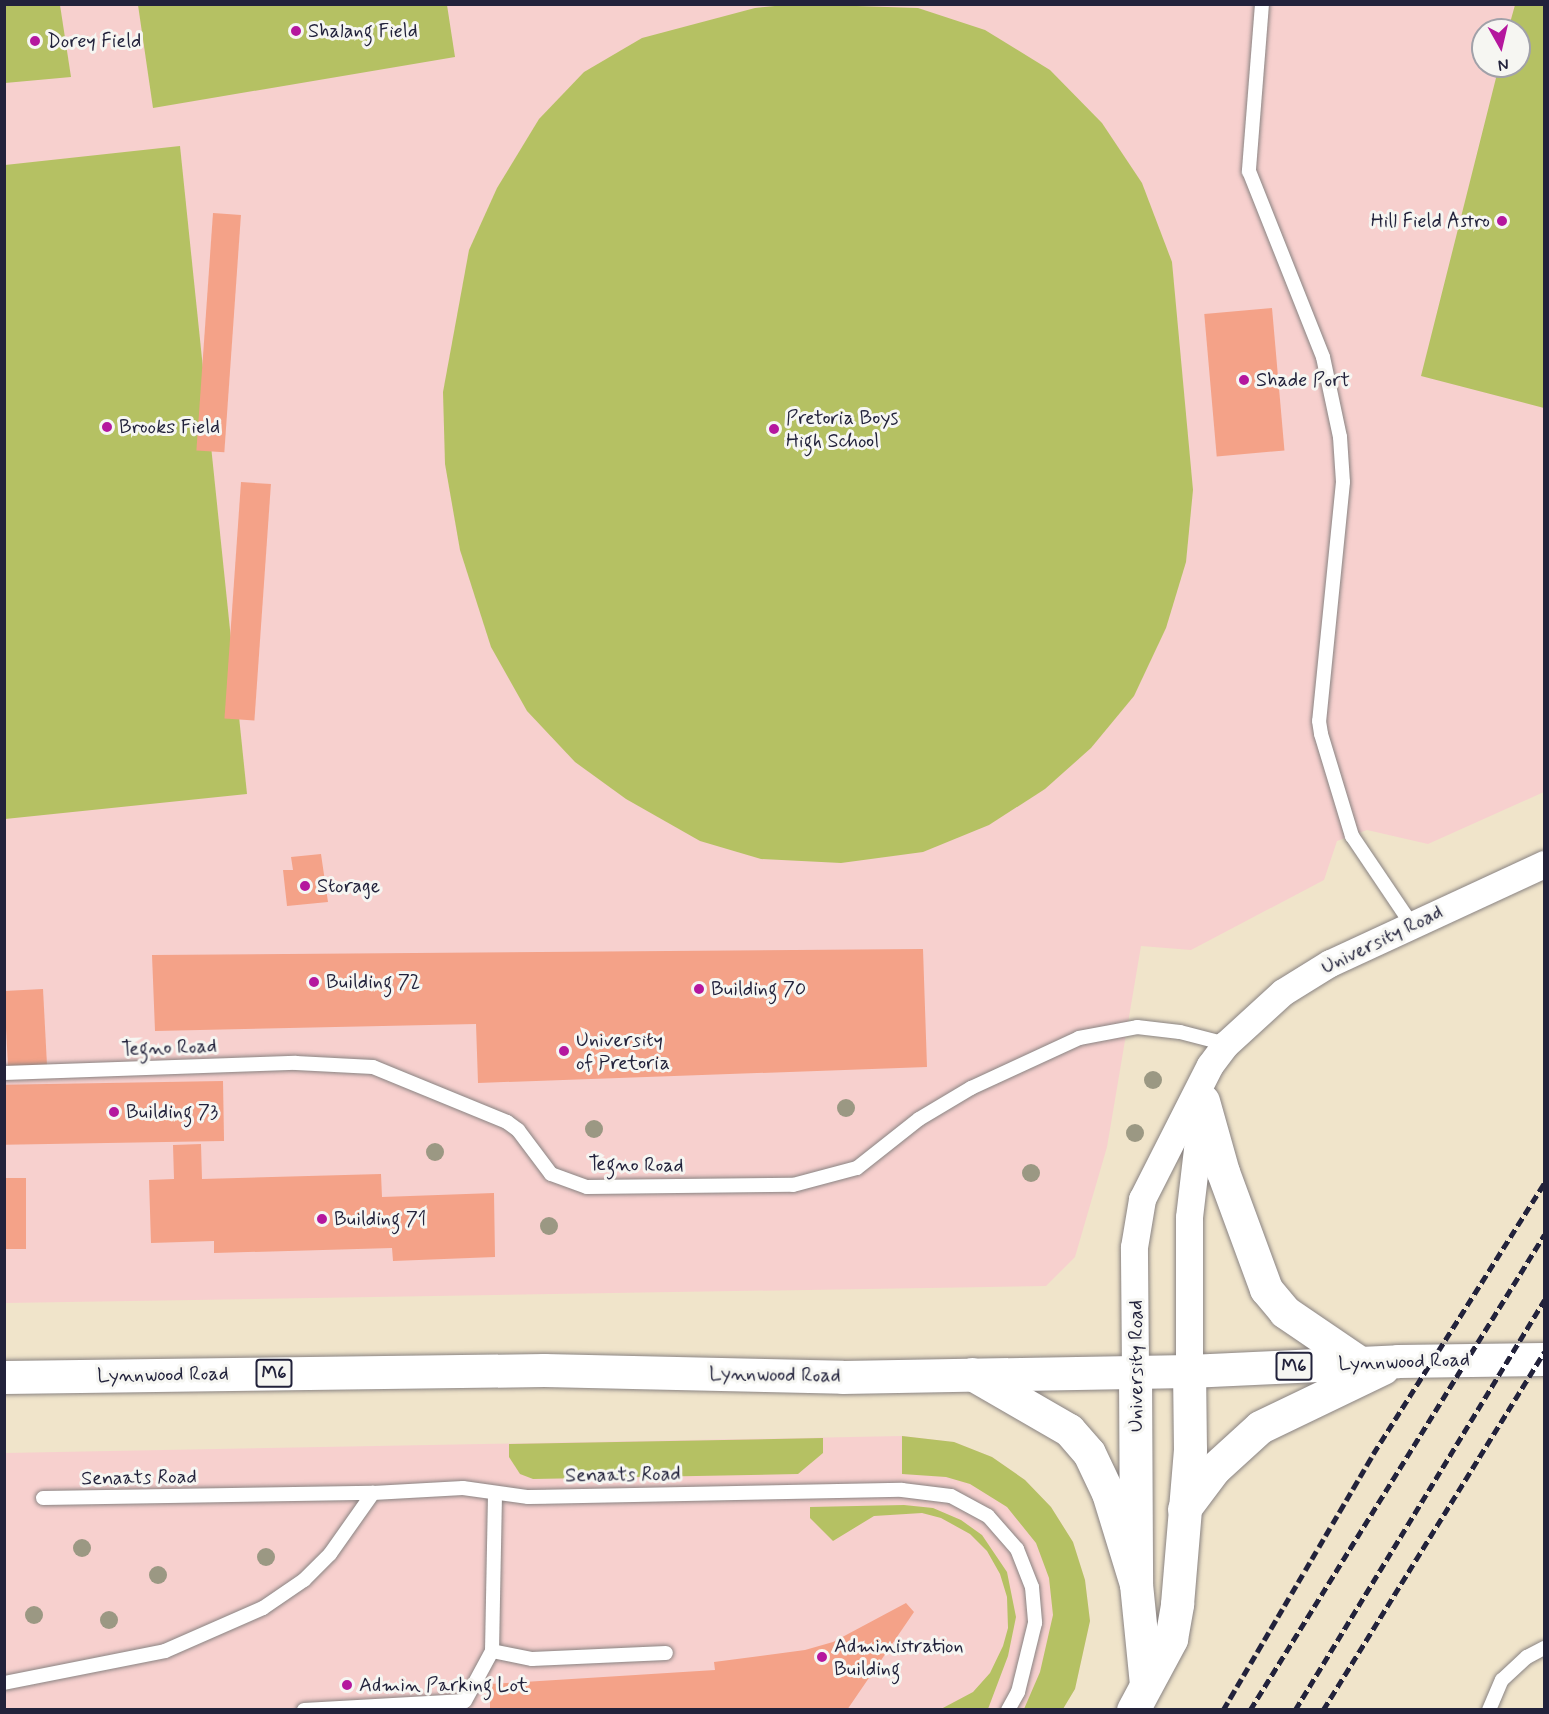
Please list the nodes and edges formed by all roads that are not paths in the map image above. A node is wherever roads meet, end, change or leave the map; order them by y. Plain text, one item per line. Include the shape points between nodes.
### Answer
1 (1262, 4) edge
2 (1545, 864) edge
3 (1412, 926) junction
4 (1218, 1054) junction
5 (4, 1073) edge
6 (1203, 1101) junction
7 (1545, 1359) edge
8 (1398, 1361) junction
9 (1360, 1363) junction
10 (1135, 1370) junction
11 (1189, 1371) junction
12 (972, 1374) junction
13 (4, 1377) edge
14 (373, 1493) junction
15 (495, 1494) junction
16 (43, 1498) dead end
17 (1184, 1509) junction
18 (1136, 1584) junction
19 (1545, 1648) edge
20 (492, 1651) junction
21 (666, 1653) dead end
22 (4, 1683) edge
23 (1139, 1697) edge
24 (304, 1710) edge
25 (1008, 1710) edge
26 (1489, 1710) edge

1 - 3 lane via 1249,171 1323,357 1340,437 1343,482 1319,721 1321,734 1352,836
2 - 3 street, University Road
3 - 4 street, University Road via 1330,963 1283,992
4 - 5 lane, Tegno Road via 1180,1032 1137,1027 1079,1038 963,1093 920,1119 857,1168 793,1185 587,1187 551,1174 518,1130 507,1122 373,1067 296,1063
4 - 6 street, University Road
4 - 10 street, University Road via 1142,1199 1134,1247
6 - 9 main road via 1223,1172 1266,1289 1285,1312
6 - 11 street, University Road via 1189,1217
7 - 8 main road, Lynnwood Road / M6
8 - 9 main road, Lynnwood Road / M6
8 - 17 main road via 1260,1427 1214,1469
9 - 11 main road, Lynnwood Road / M6
10 - 11 main road, Lynnwood Road / M6
10 - 12 main road, Lynnwood Road / M6
10 - 18 main road, University Road
11 - 17 main road, University Road via 1191,1450
12 - 13 main road, Lynnwood Road / M6 via 842,1377 544,1370
12 - 18 main road via 1069,1430 1089,1453 1108,1493
14 - 15 lane, Senaats Road via 463,1488
14 - 16 lane, Senaats Road
14 - 22 lane via 330,1554 304,1580 263,1608 165,1651
15 - 20 lane
15 - 25 lane, Senaats Road via 902,1490 951,1496 988,1516 1017,1549 1032,1587 1035,1623 1018,1692
17 - 23 main road, University Road via 1181,1574 1171,1639
18 - 23 main road, University Road
19 - 26 lane via 1527,1657 1502,1680
20 - 21 lane via 532,1659
20 - 24 lane via 465,1701

